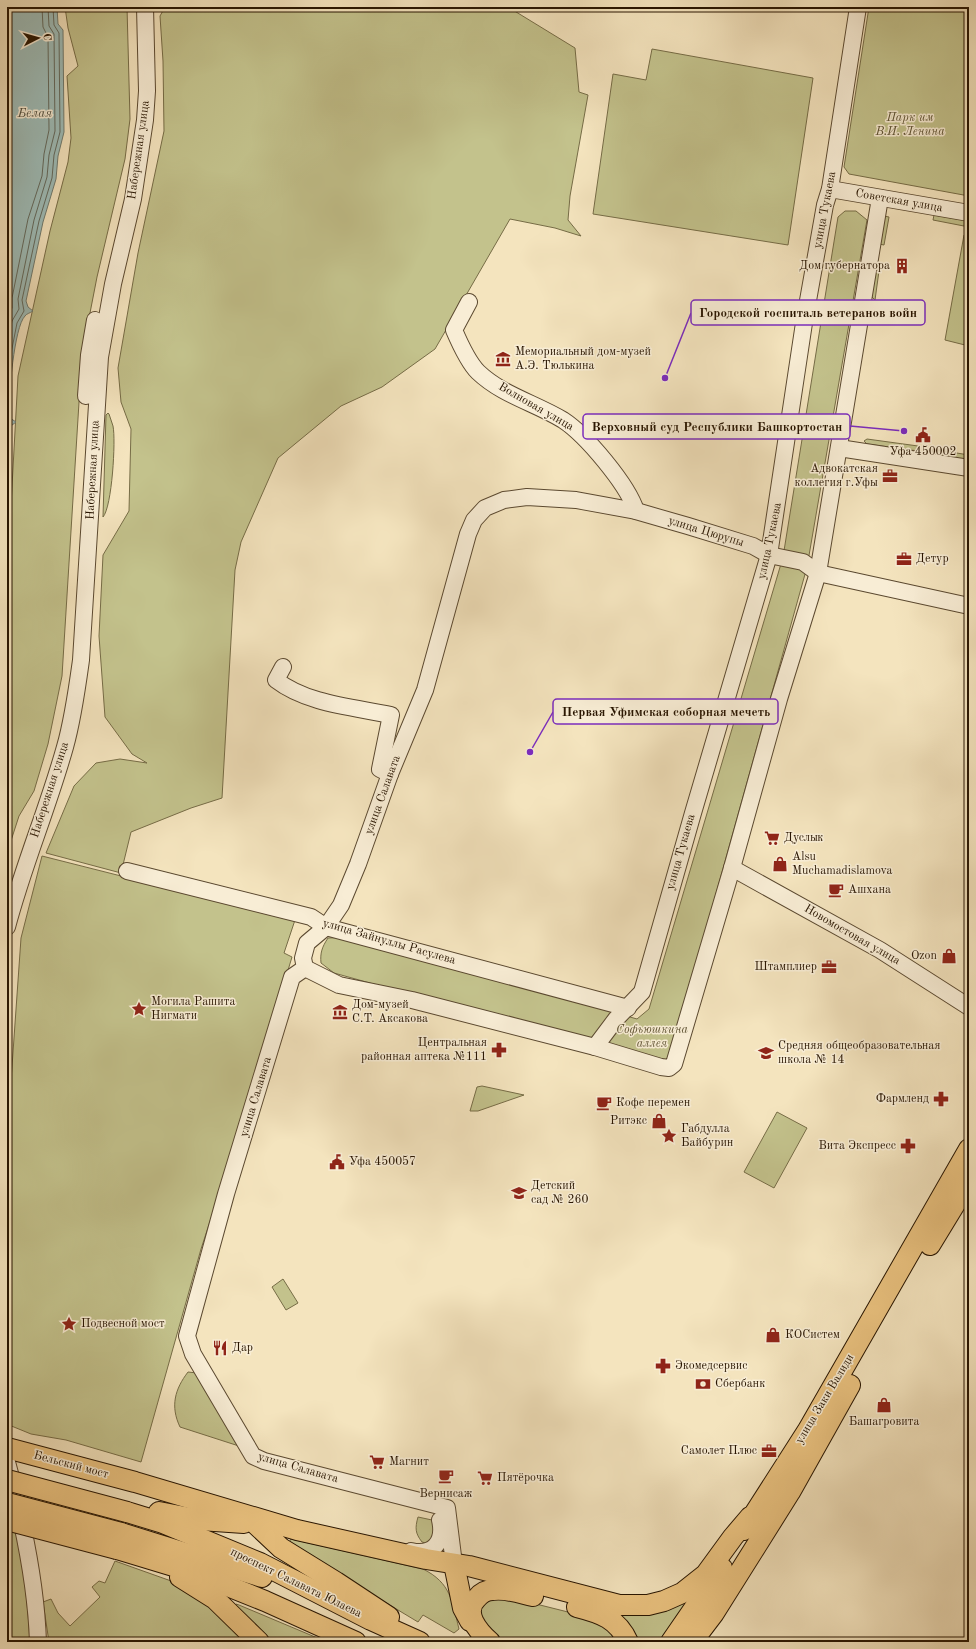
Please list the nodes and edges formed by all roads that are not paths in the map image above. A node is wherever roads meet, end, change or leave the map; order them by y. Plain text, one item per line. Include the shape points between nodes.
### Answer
1 (135, 7) edge
2 (145, 7) edge
3 (858, 7) edge
4 (830, 189) junction
5 (880, 198) junction
6 (969, 213) edge
7 (469, 302) dead end
8 (839, 448) junction
9 (969, 468) edge
10 (485, 508) joint
11 (636, 511) junction
12 (769, 555) junction
13 (818, 573) junction
14 (969, 606) edge
15 (283, 667) dead end
16 (390, 774) junction
17 (732, 868) junction
18 (127, 871) dead end
19 (7, 886) edge
20 (326, 926) junction
21 (7, 927) edge
22 (305, 968) junction
23 (969, 1007) edge
24 (628, 1008) junction
25 (595, 1047) junction
26 (969, 1150) edge
27 (969, 1181) edge
28 (7, 1448) edge
29 (7, 1462) edge
30 (7, 1480) edge
31 (7, 1503) edge
32 (439, 1506) junction
33 (128, 1507) junction
34 (750, 1517) junction
35 (250, 1519) junction
36 (7, 1520) edge
37 (119, 1541) junction
38 (384, 1550) junction
39 (145, 1558) junction
40 (426, 1559) junction
41 (454, 1564) junction
42 (461, 1598) junction
43 (714, 1613) junction
44 (371, 1620) junction
45 (484, 1635) edge
46 (38, 1642) edge
47 (259, 1642) edge
48 (356, 1642) edge
49 (420, 1642) edge
50 (425, 1642) edge
51 (628, 1642) edge
52 (671, 1642) edge
53 (692, 1642) edge
54 (705, 1642) edge

1 - 19 street, Набережная улица via 137,119 123,198 103,279 89,355 69,677 54,745
2 - 21 street, Набережная улица via 145,120 133,199 111,292 100,357 81,652 75,702 66,746 28,856
3 - 4 street, улица Тукаева
4 - 5 street, Советская улица
4 - 12 street, улица Тукаева via 804,323
5 - 6 street, Советская улица
5 - 8 street
7 - 11 street, Волновая улица via 454,330 459,343 478,372 508,393 563,420 575,429 626,490
8 - 9 street
8 - 13 street
10 - 11 street, улица Цюрупы via 504,500 527,498 576,500
10 - 16 street, улица Салавата via 474,520 468,534 425,690
11 - 12 street, улица Цюрупы via 753,546
12 - 13 street, улица Цюрупы via 804,562
12 - 24 street, улица Тукаева via 642,992
13 - 14 street, улица Цюрупы
13 - 17 street
15 - 16 street via 276,680 285,687 324,702 391,715 380,769
16 - 20 street, улица Салавата via 341,905
17 - 23 street, Новомостовая улица via 880,950
17 - 25 street via 674,1064 668,1068
18 - 20 street, улица Зайнуллы Расулева via 311,917
20 - 22 street, улица Салавата via 307,943 303,958
20 - 24 street, улица Зайнуллы Расулева
22 - 25 street via 338,985 412,1000
22 - 32 street, улица Салавата via 292,977 226,1194 187,1336 193,1354 253,1456
24 - 25 street, улица Тукаева via 616,1019
26 - 34 main road, улица Заки Валиди via 808,1430
27 - 43 main road, улица Заки Валиди via 790,1492
28 - 35 main road, Бельский мост via 135,1482
29 - 46 street via 28,1549 34,1586
30 - 33 main road, bridge via 75,1498
31 - 37 main road, bridge
32 - 38 street via 438,1515 442,1528 436,1547 429,1552
32 - 41 street
33 - 35 main road via 200,1520
33 - 44 main road, проспект Салавата Юлаева via 260,1563
34 - 41 main road via 732,1537 706,1574 682,1593 664,1601 648,1604 634,1606 608,1602
34 - 52 main road, улица Заки Валиди via 727,1562
35 - 38 main road
35 - 50 main road via 281,1548
36 - 37 main road, bridge
37 - 39 main road
37 - 44 main road via 257,1575
38 - 40 main road
39 - 47 main road via 191,1582 215,1599
39 - 48 main road via 193,1572
40 - 41 main road
40 - 42 main road via 444,1573
41 - 42 main road
42 - 45 main road via 467,1616
43 - 53 main road, улица Заки Валиди
43 - 54 main road
44 - 49 main road, проспект Салавата Юлаева
45 - 51 main road via 471,1612 474,1600 482,1593 508,1590 605,1616 619,1626

